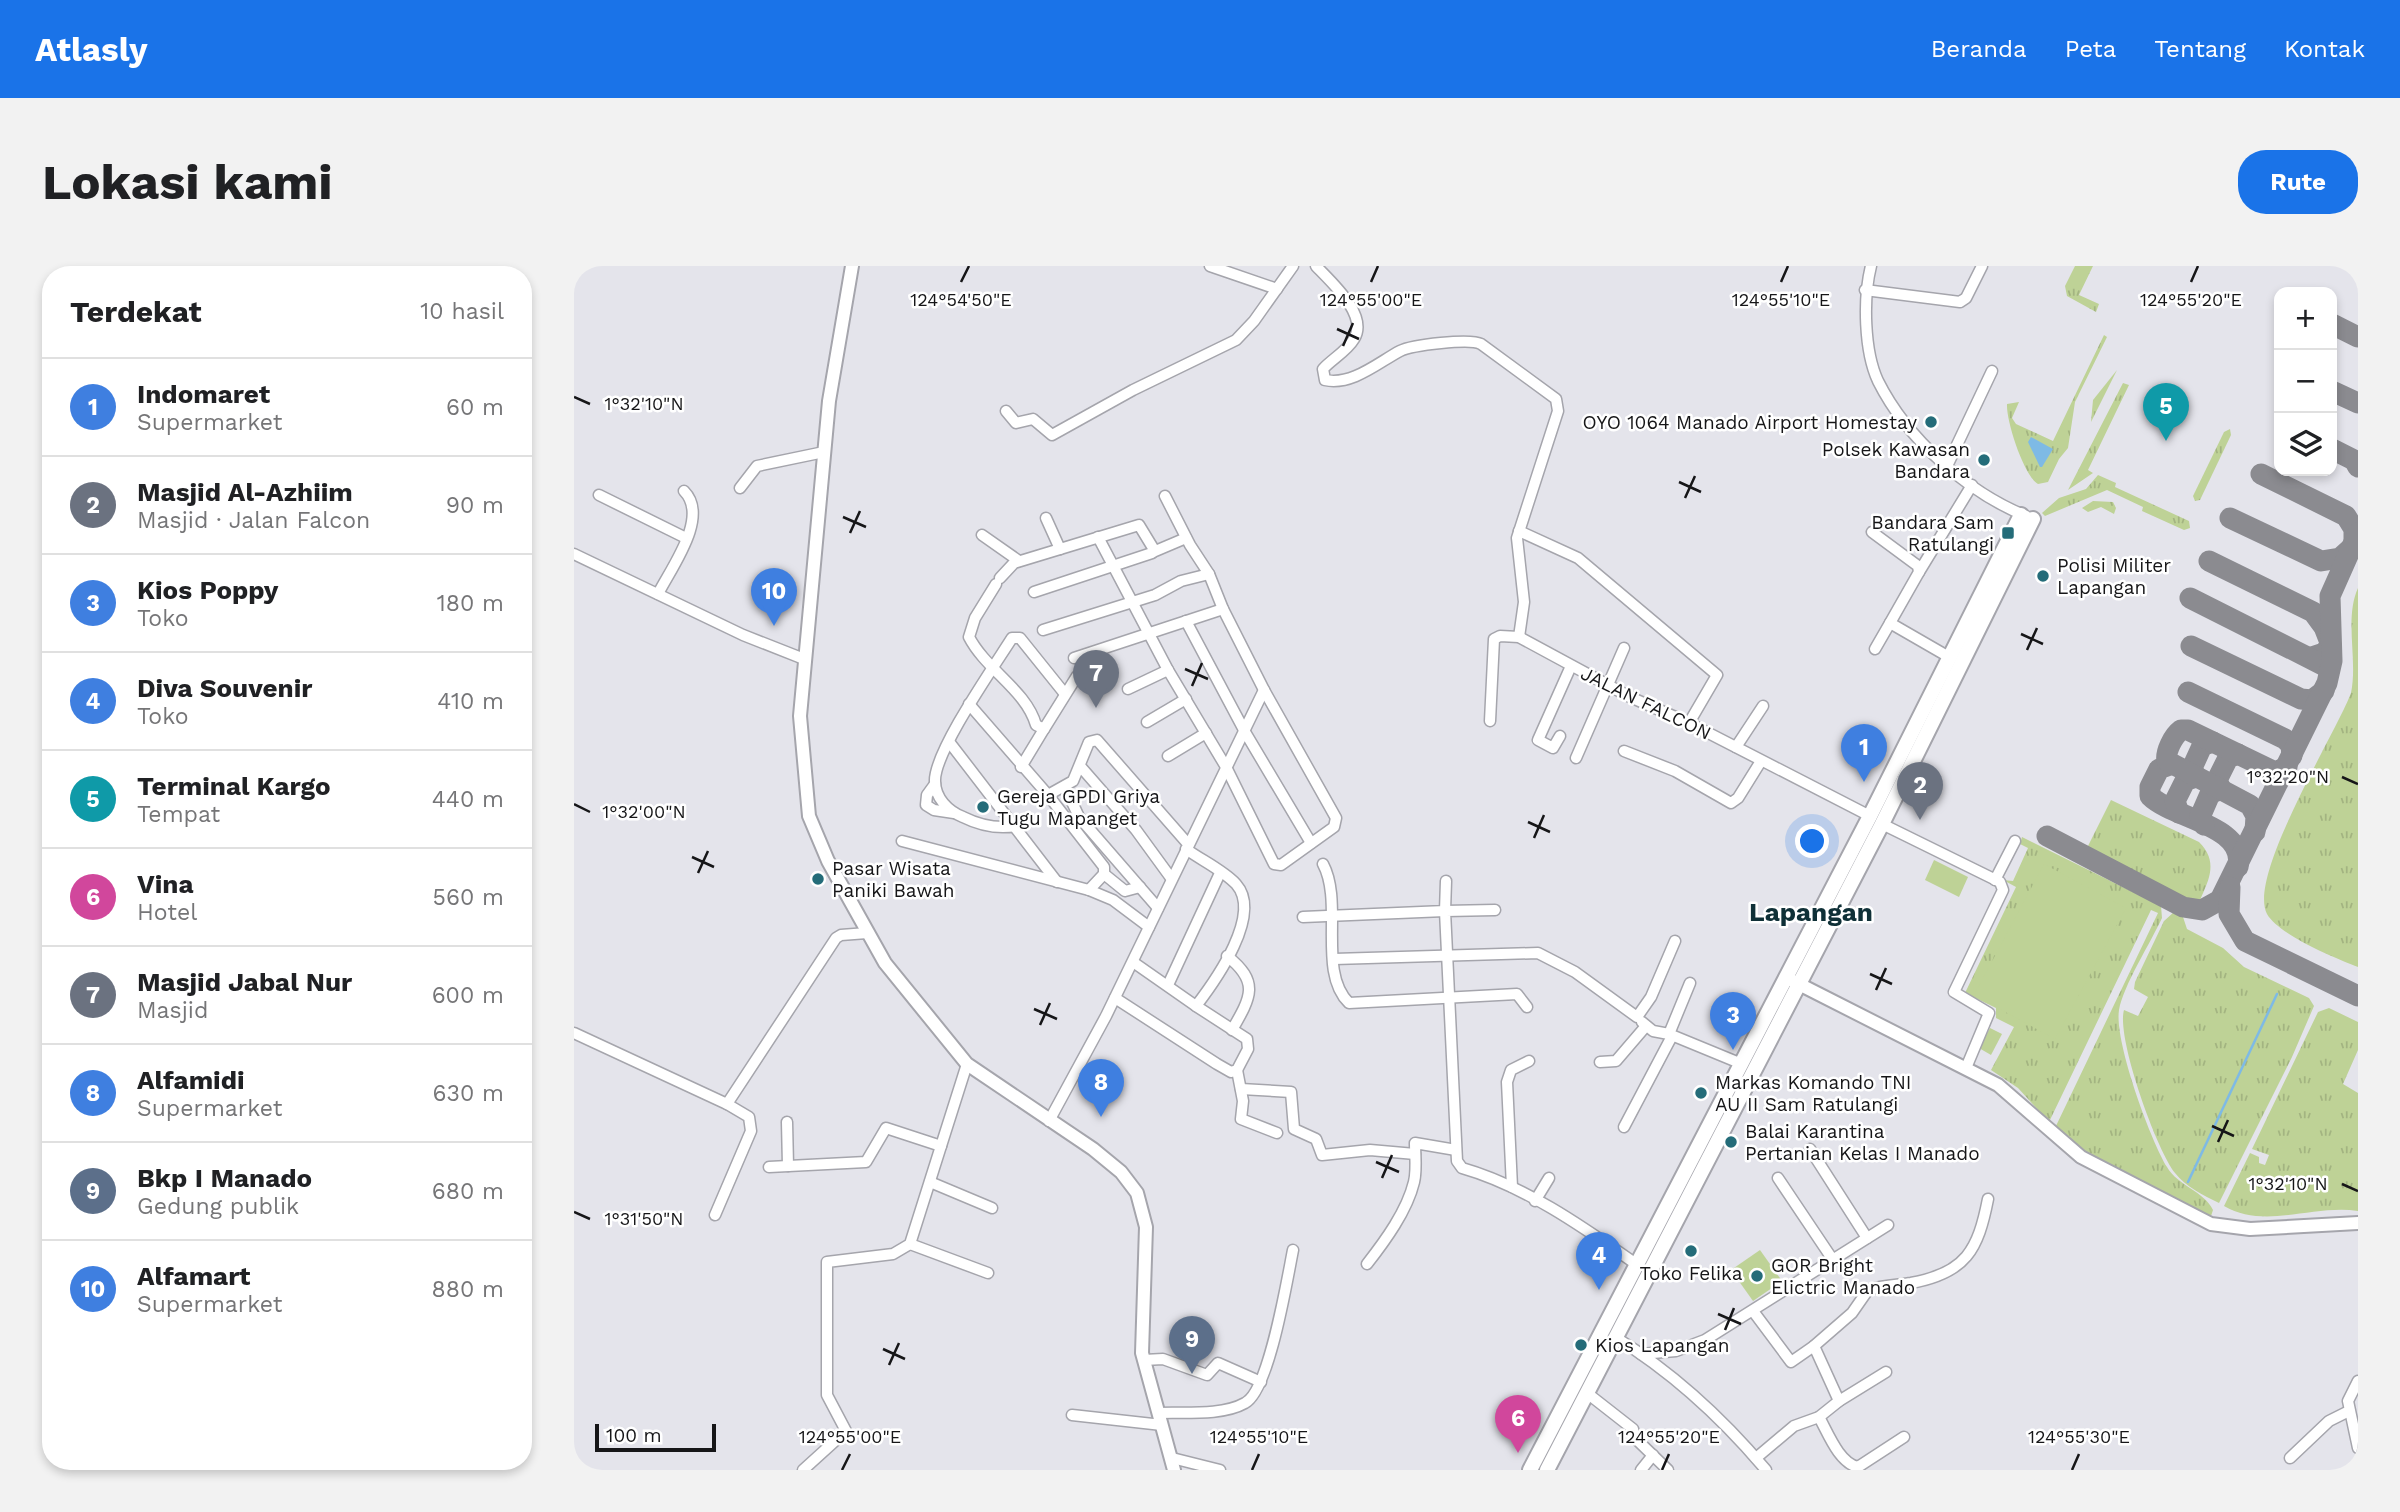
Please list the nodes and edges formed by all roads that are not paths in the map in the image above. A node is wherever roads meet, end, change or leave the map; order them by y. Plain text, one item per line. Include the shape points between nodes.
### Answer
1 (852, 266) edge
2 (1210, 266) edge
3 (1293, 266) edge
4 (1316, 266) edge
5 (1871, 266) edge
6 (1982, 266) edge
7 (1277, 289) junction
8 (1865, 289) junction
9 (1992, 371) dead end
10 (1006, 411) dead end
11 (824, 452) junction
12 (1947, 466) junction
13 (1972, 485) junction
14 (740, 488) dead end
15 (684, 491) dead end
16 (599, 495) dead end
17 (1165, 496) dead end
18 (2027, 517) junction
19 (1046, 519) dead end
20 (1519, 531) junction
21 (1872, 532) dead end
22 (982, 535) dead end
23 (1098, 537) junction
24 (686, 538) junction
25 (1186, 538) junction
26 (1060, 549) junction
27 (1153, 552) junction
28 (574, 554) edge
29 (1019, 561) junction
30 (1115, 566) junction
31 (1919, 572) junction
32 (1209, 574) junction
33 (1034, 592) dead end
34 (658, 594) junction
35 (1133, 602) junction
36 (1223, 609) junction
37 (1186, 621) junction
38 (1890, 623) junction
39 (1043, 630) dead end
40 (1149, 633) junction
41 (1519, 637) junction
42 (1624, 648) dead end
43 (1875, 649) dead end
44 (1949, 657) junction
45 (1073, 658) dead end
46 (804, 659) junction
47 (1571, 666) junction
48 (992, 669) junction
49 (1168, 670) junction
50 (1077, 676) dead end
51 (1609, 686) junction
52 (1128, 689) dead end
53 (1265, 690) junction
54 (1065, 694) junction
55 (1186, 699) junction
56 (969, 704) junction
57 (1763, 706) dead end
58 (1490, 721) dead end
59 (1147, 722) dead end
60 (1689, 723) junction
61 (1044, 729) junction
62 (1206, 733) junction
63 (1245, 734) junction
64 (1560, 736) dead end
65 (950, 743) junction
66 (1736, 747) junction
67 (1624, 751) dead end
68 (1168, 756) dead end
69 (1576, 758) dead end
70 (1761, 761) junction
71 (1080, 766) junction
72 (1021, 767) junction
73 (1227, 771) junction
74 (935, 784) junction
75 (1065, 787) junction
76 (1048, 795) junction
77 (954, 813) junction
78 (1876, 820) junction
79 (1016, 826) junction
80 (902, 841) dead end
81 (2015, 841) dead end
82 (1311, 843) junction
83 (1187, 847) junction
84 (1323, 864) dead end
85 (1220, 873) junction
86 (1104, 874) junction
87 (1171, 878) junction
88 (1995, 880) junction
89 (1446, 881) dead end
90 (1058, 883) junction
91 (1140, 887) junction
92 (1089, 890) junction
93 (1125, 891) junction
94 (1113, 900) junction
95 (1158, 908) junction
96 (1495, 910) dead end
97 (1445, 911) junction
98 (1332, 915) junction
99 (1303, 917) dead end
100 (1149, 927) junction
101 (867, 933) junction
102 (1675, 942) dead end
103 (1446, 953) junction
104 (1227, 956) junction
105 (1334, 959) junction
106 (1133, 962) junction
107 (1785, 977) junction
108 (1690, 984) dead end
109 (1800, 984) junction
110 (1168, 985) junction
111 (1115, 998) junction
112 (1449, 999) junction
113 (1196, 1006) junction
114 (1527, 1007) dead end
115 (1637, 1017) junction
116 (1646, 1026) junction
117 (1232, 1030) junction
118 (574, 1034) edge
119 (1671, 1035) junction
120 (1529, 1061) dead end
121 (1600, 1062) dead end
122 (967, 1064) junction
123 (1742, 1064) junction
124 (1966, 1068) junction
125 (1237, 1070) junction
126 (1241, 1089) junction
127 (727, 1104) junction
128 (1049, 1121) junction
129 (787, 1122) dead end
130 (1624, 1127) dead end
131 (1277, 1133) dead end
132 (1712, 1135) junction
133 (941, 1146) junction
134 (1810, 1149) dead end
135 (1455, 1150) junction
136 (1415, 1154) junction
137 (788, 1166) junction
138 (769, 1167) dead end
139 (1549, 1178) dead end
140 (1778, 1178) dead end
141 (930, 1182) junction
142 (1512, 1187) junction
143 (1988, 1199) dead end
144 (1535, 1200) junction
145 (992, 1208) dead end
146 (715, 1215) dead end
147 (2358, 1223) edge
148 (1888, 1225) dead end
149 (1867, 1238) junction
150 (910, 1244) junction
151 (1293, 1250) dead end
152 (1833, 1260) junction
153 (1367, 1264) dead end
154 (1636, 1264) junction
155 (988, 1273) dead end
156 (1753, 1311) junction
157 (1615, 1337) junction
158 (1814, 1346) junction
159 (1641, 1354) junction
160 (1143, 1360) junction
161 (1886, 1372) dead end
162 (2358, 1381) edge
163 (1261, 1382) junction
164 (1587, 1393) junction
165 (1839, 1401) junction
166 (2349, 1411) junction
167 (1072, 1415) dead end
168 (1819, 1417) junction
169 (1160, 1419) junction
170 (1563, 1423) junction
171 (1904, 1437) dead end
172 (2358, 1448) edge
173 (1653, 1455) junction
174 (1756, 1458) junction
175 (2290, 1458) dead end
176 (1173, 1464) edge
177 (803, 1470) edge
178 (1220, 1470) edge
179 (1530, 1470) edge
180 (1547, 1470) edge
181 (1641, 1470) edge
182 (1668, 1470) edge
183 (1766, 1470) edge

1 - 11 main road
2 - 7 street
3 - 7 street
4 - 20 street via 1354,312 1358,326 1353,341 1324,367 1325,380 1367,371 1406,348 1470,341 1481,344 1556,399 1558,411
5 - 8 street
6 - 8 street via 1966,299 1960,302
7 - 10 street via 1236,340 1052,435 1033,419 1016,423
8 - 12 street via 1877,380 1915,435
9 - 12 street
11 - 14 street via 757,466
11 - 46 main road
12 - 13 street
13 - 18 street
13 - 31 street
15 - 24 street via 694,511
16 - 24 street
17 - 25 street
18 - 44 highway
18 - 78 highway
19 - 26 street
20 - 41 street via 1524,602
20 - 60 street via 1578,558 1717,675
21 - 31 street via 1918,566
22 - 29 street
23 - 26 street
23 - 27 street via 1139,525
23 - 30 street
24 - 34 street
25 - 27 street
25 - 32 street
26 - 29 street
27 - 30 street
28 - 34 street
29 - 48 street via 998,581 969,637
30 - 33 street
30 - 35 street
31 - 38 street
32 - 35 street
32 - 36 street
34 - 46 street
35 - 39 street
35 - 40 street
36 - 37 street
36 - 53 street
37 - 40 street
37 - 63 street
38 - 43 street
38 - 44 street
40 - 45 street
40 - 49 street
41 - 47 street, JALAN FALCON
41 - 58 street via 1494,639
42 - 51 street
44 - 78 highway
46 - 101 main road via 800,716 809,816
47 - 51 street, JALAN FALCON
47 - 64 street via 1538,740 1553,748
48 - 54 street via 1012,638 1020,638
48 - 56 street
48 - 61 street
49 - 52 street
49 - 55 street
50 - 54 street
51 - 60 street, JALAN FALCON
51 - 69 street
53 - 63 street
53 - 82 street via 1336,818 1334,827
54 - 61 street
55 - 59 street
55 - 62 street
56 - 65 street
56 - 72 street
57 - 66 street
60 - 66 street, JALAN FALCON
61 - 72 street
62 - 68 street
62 - 73 street
63 - 73 street
63 - 82 street
65 - 74 street
65 - 79 street
66 - 70 street, JALAN FALCON
67 - 70 street via 1675,771 1731,803
70 - 78 street, JALAN FALCON
71 - 75 street
71 - 83 street via 1089,742 1097,740
71 - 87 street
72 - 76 street
73 - 82 street via 1274,864 1281,865
73 - 83 street
74 - 77 street via 941,800
74 - 77 street via 926,805
75 - 76 street
75 - 91 street via 1079,817
76 - 86 street via 1104,867
77 - 79 street via 977,823
78 - 88 street, JALAN FALCON
78 - 107 highway
78 - 109 highway
79 - 90 street
80 - 90 street
81 - 88 street
83 - 85 street
83 - 87 street
84 - 98 street via 1332,884
85 - 104 street via 1236,884 1245,906 1242,928
85 - 110 street
86 - 92 street
86 - 93 street
87 - 95 street
88 - 124 street via 2003,890 1954,992 1989,1013
89 - 97 street
90 - 92 street
91 - 93 street
91 - 95 street
92 - 94 street
93 - 94 street
94 - 100 street
95 - 100 street
96 - 97 street
97 - 98 street
97 - 103 street
98 - 99 street
98 - 105 street
100 - 106 street
101 - 122 main road via 918,1007
101 - 127 street via 836,938
102 - 115 street
103 - 105 street
103 - 112 street
103 - 115 street via 1538,953 1575,972
104 - 113 street
104 - 117 street via 1242,968 1249,982 1246,1005
105 - 112 street via 1339,988 1349,1003
106 - 110 street
106 - 111 street
107 - 109 main road
107 - 123 highway
108 - 119 street
109 - 124 main road
109 - 132 highway
110 - 113 street
111 - 125 street via 1217,1064 1231,1072
111 - 128 street
112 - 114 street via 1517,994
112 - 135 street
113 - 117 street
115 - 116 street
116 - 119 street
116 - 121 street via 1616,1061
117 - 125 street via 1249,1043
118 - 127 street
119 - 123 street
119 - 130 street
120 - 142 street via 1511,1070 1507,1082
122 - 128 main road
122 - 133 street
123 - 132 highway
124 - 147 main road via 2013,1096 2081,1157 2211,1224 2250,1229
125 - 126 street
126 - 131 street via 1241,1119
126 - 136 street via 1291,1092 1294,1129 1316,1139 1322,1154 1370,1150
127 - 146 street via 749,1117 751,1131
128 - 160 main road via 1121,1172 1143,1206
129 - 137 street
132 - 154 highway
132 - 157 highway
133 - 137 street via 886,1128 866,1162
133 - 141 street
134 - 149 street
135 - 136 street via 1415,1143
135 - 142 street via 1462,1168
136 - 153 street via 1410,1192
137 - 138 street
139 - 144 street
140 - 152 street
141 - 145 street
141 - 150 street
142 - 144 street
143 - 158 street via 1979,1239 1959,1265 1933,1277 1868,1290 1852,1313
144 - 154 street
148 - 149 street
149 - 152 street
150 - 155 street
150 - 177 street via 893,1254 827,1262 827,1395 846,1431
151 - 163 street
152 - 156 street
154 - 170 highway
156 - 158 street via 1791,1362
156 - 159 street via 1688,1348
157 - 159 street
157 - 164 highway
158 - 165 street
159 - 174 street via 1703,1404
160 - 163 street via 1163,1359 1207,1375 1220,1363
160 - 169 main road
161 - 165 street
162 - 166 street via 2352,1388
163 - 169 street via 1253,1399 1241,1405
164 - 170 highway
164 - 173 street via 1633,1429 1635,1438
165 - 168 street
166 - 172 street
166 - 175 street via 2329,1421
167 - 169 street
168 - 171 street via 1850,1466 1858,1467
168 - 174 street via 1794,1426
169 - 176 main road
170 - 179 highway
170 - 180 highway
173 - 181 street
173 - 182 street
174 - 183 street
176 - 178 street

